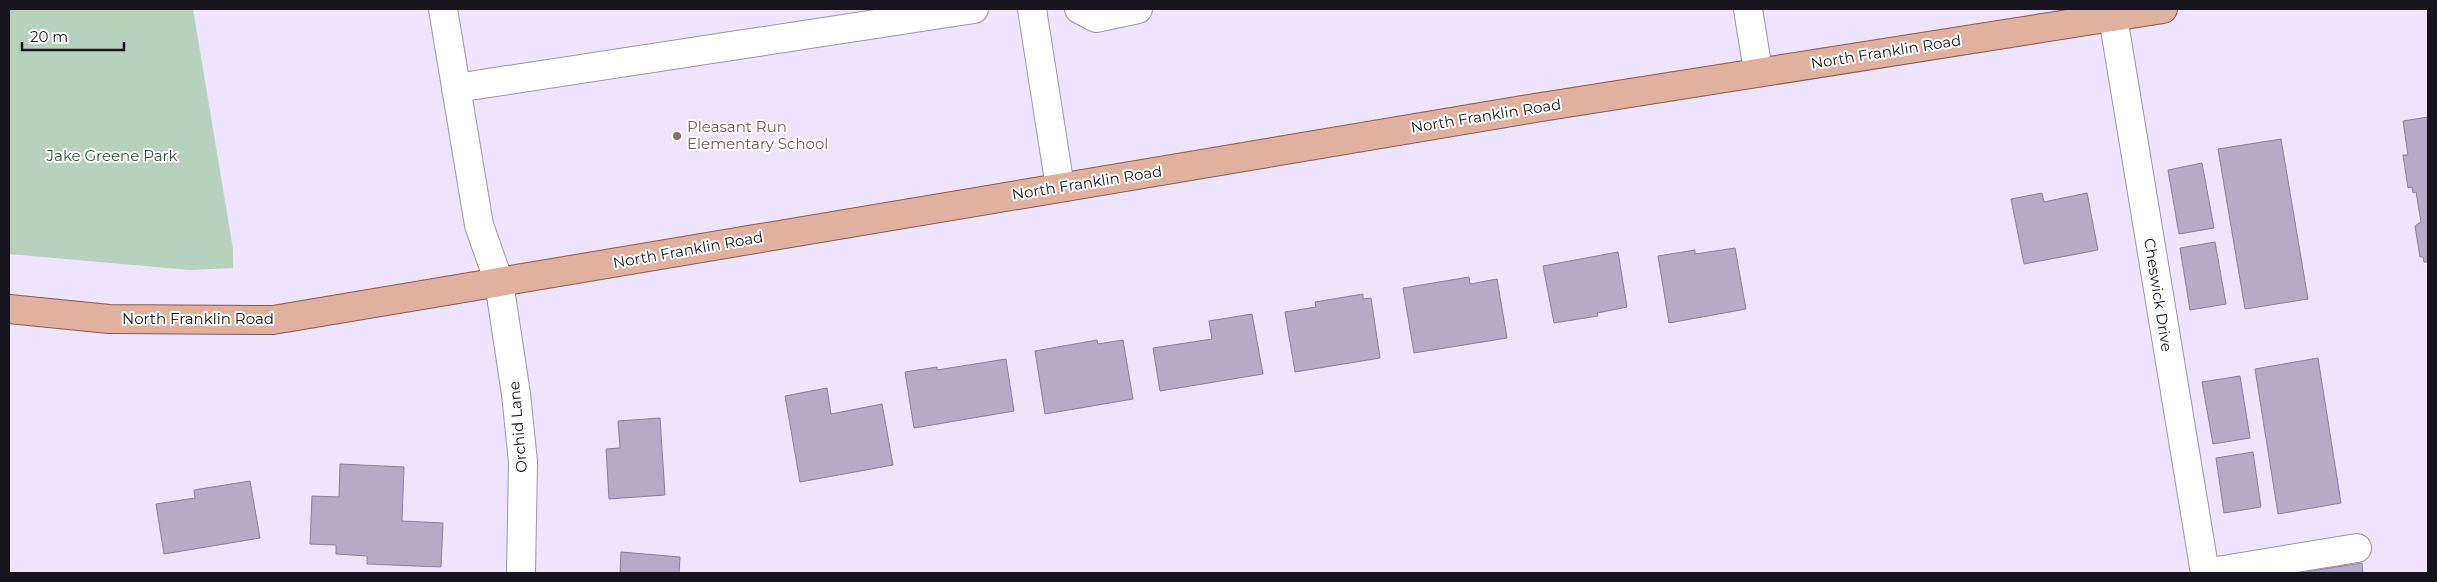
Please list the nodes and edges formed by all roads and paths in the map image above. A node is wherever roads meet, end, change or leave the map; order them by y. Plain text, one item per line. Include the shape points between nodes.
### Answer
1 (443, 9) edge
2 (974, 9) edge
3 (1032, 9) edge
4 (1079, 9) edge
5 (1138, 9) edge
6 (1748, 9) edge
7 (2163, 9) edge
8 (2113, 17) junction
9 (1758, 71) junction
10 (456, 88) junction
11 (1060, 187) junction
12 (499, 282) junction
13 (9, 309) edge
14 (2357, 548) dead end
15 (521, 573) edge
16 (2205, 573) edge

1 - 10 street, Orchid Lane
2 - 10 street
3 - 11 street
4 - 5 street via 1096,18
6 - 9 street
7 - 8 main road, North Franklin Road
8 - 9 main road, North Franklin Road
8 - 16 street, Cheswick Drive
9 - 11 main road, North Franklin Road
10 - 12 street, Orchid Lane via 479,225
11 - 12 main road, North Franklin Road
12 - 13 main road, North Franklin Road via 273,320 109,319
12 - 15 street, Orchid Lane via 523,462
14 - 16 street, Cheswick Drive

